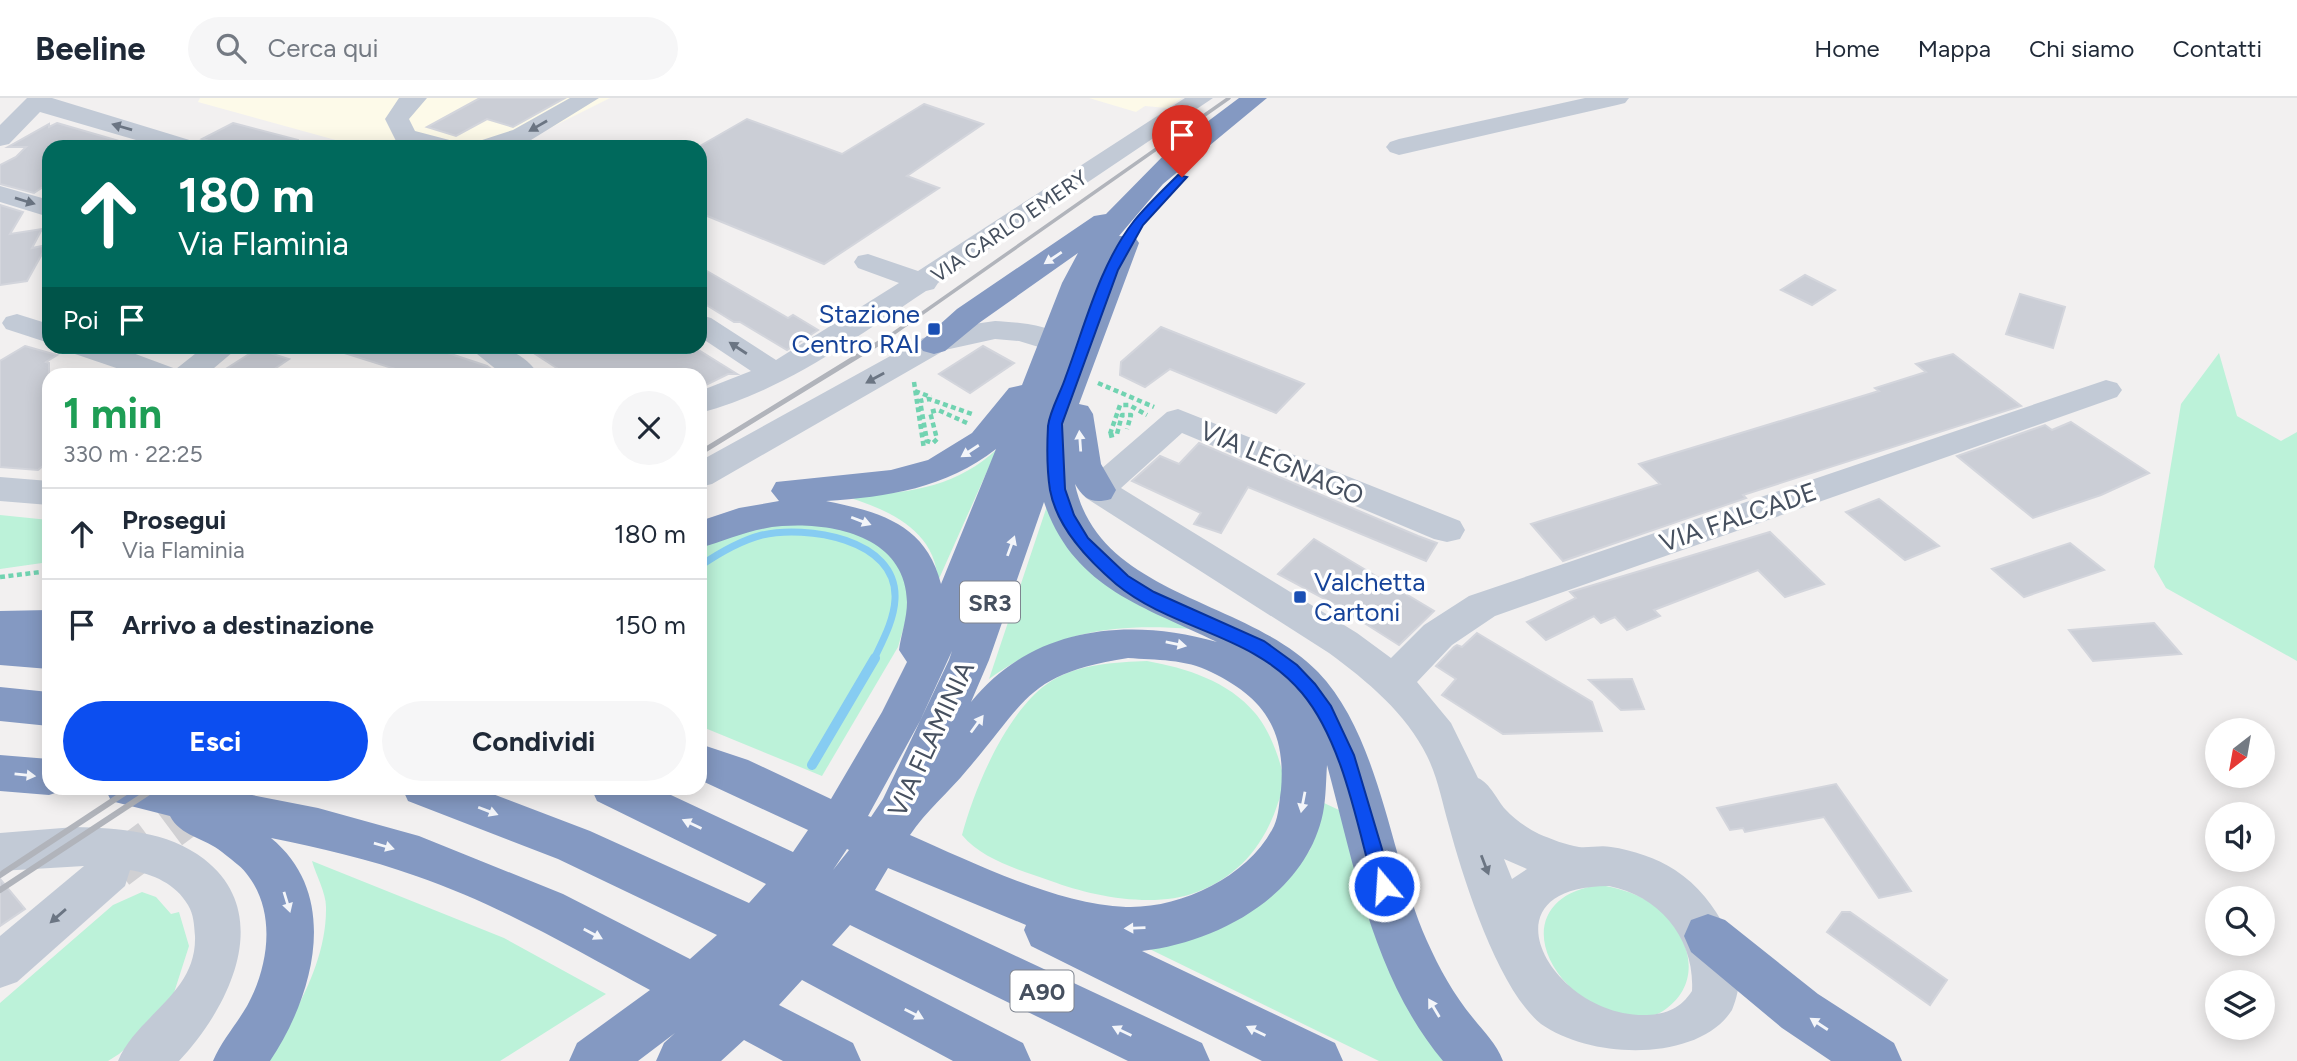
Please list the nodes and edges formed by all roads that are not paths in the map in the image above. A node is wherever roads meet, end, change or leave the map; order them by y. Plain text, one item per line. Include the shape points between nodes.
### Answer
1 (415, 98) edge
2 (587, 98) edge
3 (1200, 98) edge
4 (1255, 98) edge
5 (1283, 98) edge
6 (1617, 98) edge
7 (38, 101) edge
8 (0, 139) edge
9 (164, 140) edge
10 (421, 140) edge
11 (507, 140) edge
12 (1399, 147) dead end
13 (0, 194) edge
14 (1127, 203) junction
15 (42, 207) edge
16 (868, 262) dead end
17 (923, 282) junction
18 (17, 323) dead end
19 (707, 329) edge
20 (42, 332) edge
21 (934, 344) junction
22 (106, 354) edge
23 (214, 354) edge
24 (493, 354) edge
25 (146, 368) edge
26 (196, 368) edge
27 (513, 368) edge
28 (775, 373) junction
29 (1060, 378) junction
30 (2106, 390) dead end
31 (707, 400) edge
32 (707, 472) edge
33 (1098, 490) junction
34 (707, 511) edge
35 (1447, 530) dead end
36 (707, 532) edge
37 (42, 625) edge
38 (0, 626) edge
39 (0, 649) edge
40 (42, 652) edge
41 (1393, 681) junction
42 (0, 704) edge
43 (42, 708) edge
44 (892, 736) junction
45 (711, 763) edge
46 (0, 773) edge
47 (42, 776) edge
48 (1457, 776) junction
49 (140, 795) edge
50 (149, 795) edge
51 (443, 795) edge
52 (628, 795) edge
53 (880, 802) junction
54 (266, 832) junction
55 (0, 852) edge
56 (1581, 867) junction
57 (940, 871) junction
58 (110, 872) tunnel mouth
59 (1708, 936) junction
60 (1519, 957) junction
61 (0, 966) edge
62 (1555, 1011) junction
63 (1647, 1051) edge
64 (818, 1054) edge
65 (693, 1055) edge
66 (143, 1061) edge
67 (239, 1061) edge
68 (595, 1061) edge
69 (1005, 1061) edge
70 (1184, 1061) edge
71 (1317, 1061) edge
72 (1477, 1061) edge
73 (1585, 1061) edge
74 (1876, 1061) edge

1 - 10 street via 397,119 405,136
2 -> 11 street
3 - 17 street, VIA CARLO EMERY
4 - 14 highway, VIA FLAMINIA / SR3 via 1179,154
5 - 29 highway, VIA FLAMINIA / SR3 via 1192,168 1138,224
6 - 12 street
7 - 8 street
9 -> 7 street
13 -> 15 street
14 -> 21 highway
14 - 29 highway, VIA FLAMINIA / SR3 via 1086,266
16 - 17 street
17 - 28 street, VIA CARLO EMERY
18 - 20 street
28 -> 19 street
21 - 29 street via 998,327
21 -> 32 street
22 - 25 street
23 - 26 street
24 - 27 street
28 - 31 street, VIA CARLO EMERY
33 -> 29 highway via 1080,460 1079,429
29 -> 34 highway via 968,453 937,469 887,484 759,494
29 - 44 highway, VIA FLAMINIA / SR3
53 -> 29 highway, VIA FLAMINIA / SR3 via 969,660
72 -> 29 highway via 1441,1019 1415,972 1367,836 1345,755 1325,711 1291,670 1258,646 1123,580 1072,525 1060,499 1056,473
30 - 41 street, VIA FALCADE via 1482,606 1438,635
33 - 35 street, VIA LEGNAGO via 1178,419
33 - 41 street via 1343,643
36 -> 44 highway via 781,510 823,511 863,520 905,548 923,580 925,629
37 - 38 highway
39 - 40 highway
41 - 48 street via 1434,731
42 - 43 highway
44 - 53 highway, SR3
45 - 57 highway
46 -> 47 highway
48 - 56 street via 1505,837
48 -> 60 street via 1474,838
49 - 54 highway via 209,820
50 - 54 highway
51 -> 69 highway via 549,835 705,907
70 -> 52 highway, A90
53 -> 57 highway via 957,752 985,713 1019,679 1047,662 1095,645 1149,640 1209,652 1262,683 1296,731 1305,762 1305,795 1296,829 1263,877 1211,909 1153,927 1102,927 1071,921
53 - 65 highway, VIA FLAMINIA / SR3 via 840,902
53 - 68 highway, VIA FLAMINIA / SR3 via 821,852 744,942 657,1017
54 -> 64 highway via 419,856 478,879 546,909
54 -> 67 highway via 274,871 290,909 291,959 277,1004
55 - 66 street via 86,849 149,854 199,881 214,906 217,922 214,966 187,1015
56 - 59 street via 1609,866 1644,876 1681,902
56 - 60 street via 1558,872 1531,890 1517,920
71 -> 57 highway via 1054,934
58 -> 61 street
59 - 63 street via 1717,975 1710,1005 1696,1023
74 -> 59 highway via 1800,1011
60 - 62 street via 1531,984
62 - 63 street via 1575,1026
62 - 73 street

